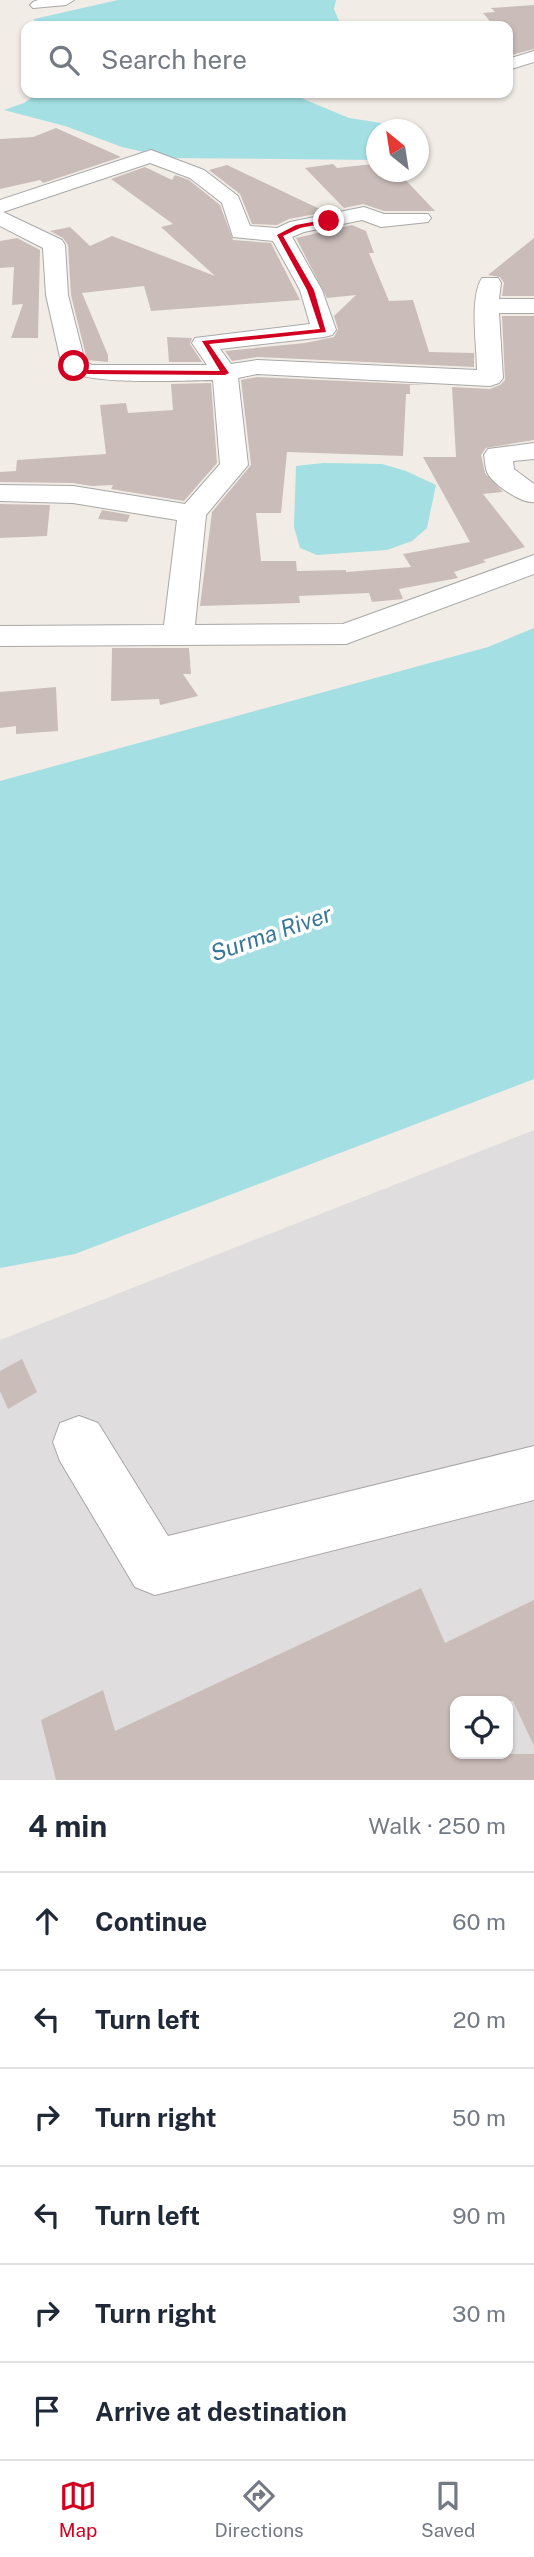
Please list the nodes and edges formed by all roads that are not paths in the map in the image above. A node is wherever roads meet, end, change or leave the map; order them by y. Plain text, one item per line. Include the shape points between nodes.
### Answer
1 (534, 56) edge
2 (513, 63) edge
3 (0, 207) edge
4 (0, 218) edge
5 (421, 218) dead end
6 (280, 235) junction
7 (534, 306) edge
8 (225, 373) junction
9 (534, 451) edge
10 (0, 493) edge
11 (530, 495) dead end
12 (192, 514) junction
13 (534, 564) edge
14 (0, 636) edge
15 (178, 636) junction
16 (79, 1442) dead end
17 (534, 1474) edge

1 - 2 street
3 - 6 street via 151,156 197,174 231,200 241,232
4 - 8 street via 55,247 57,295 74,366 166,374
5 - 6 street via 381,221 364,213
6 - 8 street via 311,290 324,330 204,343
7 - 8 street via 489,295 490,378 257,367
8 - 12 street via 234,465
9 - 11 street via 498,455 501,472
10 - 12 street via 26,491 138,503
12 - 15 street
13 - 15 street via 346,634
14 - 15 street
16 - 17 street via 155,1567

